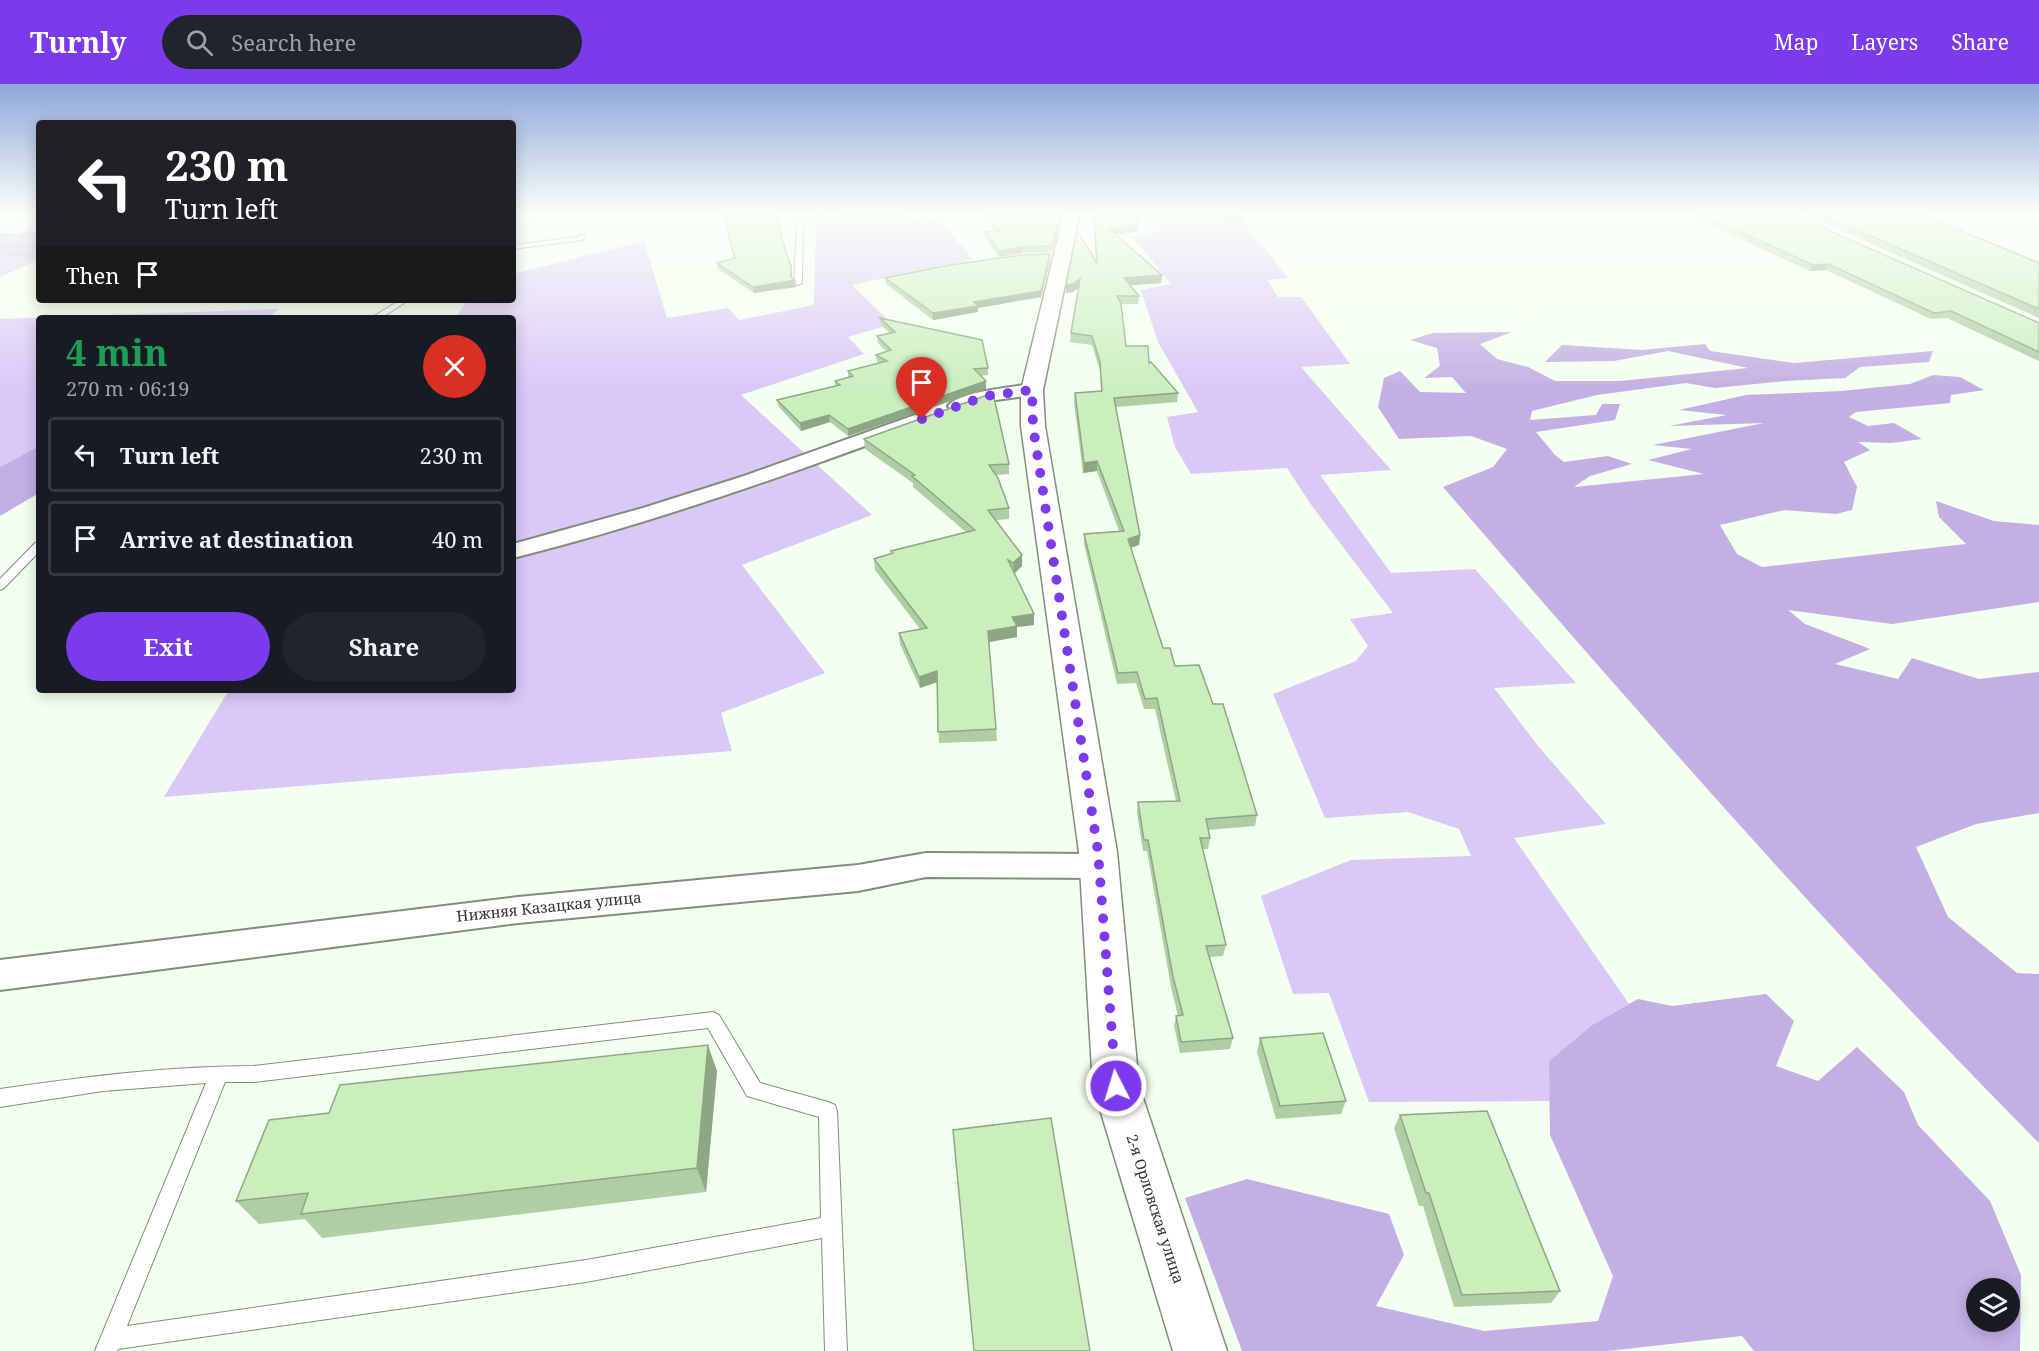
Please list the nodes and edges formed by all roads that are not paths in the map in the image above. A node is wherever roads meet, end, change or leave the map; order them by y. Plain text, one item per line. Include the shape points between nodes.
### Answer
1 (798, 272) edge
2 (1053, 272) edge
3 (798, 283) dead end
4 (400, 303) edge
5 (380, 315) edge
6 (1032, 390) junction
7 (36, 548) edge
8 (516, 550) edge
9 (0, 586) edge
10 (1099, 866) junction
11 (0, 975) edge
12 (219, 1074) junction
13 (0, 1098) edge
14 (832, 1226) junction
15 (108, 1345) edge
16 (836, 1351) edge
17 (1200, 1351) edge

1 - 3 lane
2 - 6 street, 2-я Орловская улица
4 - 5 lane
6 - 8 street via 986,396 752,481
6 - 10 street, 2-я Орловская улица via 1033,426
7 - 9 lane
10 - 11 street, Нижняя Казацкая улица via 926,865 858,878 518,910
10 - 17 street, 2-я Орловская улица via 1116,1086
12 - 13 lane via 103,1083
12 - 14 lane via 254,1074 714,1020 754,1090 828,1111
12 - 15 lane
14 - 15 lane via 586,1271
14 - 16 lane

